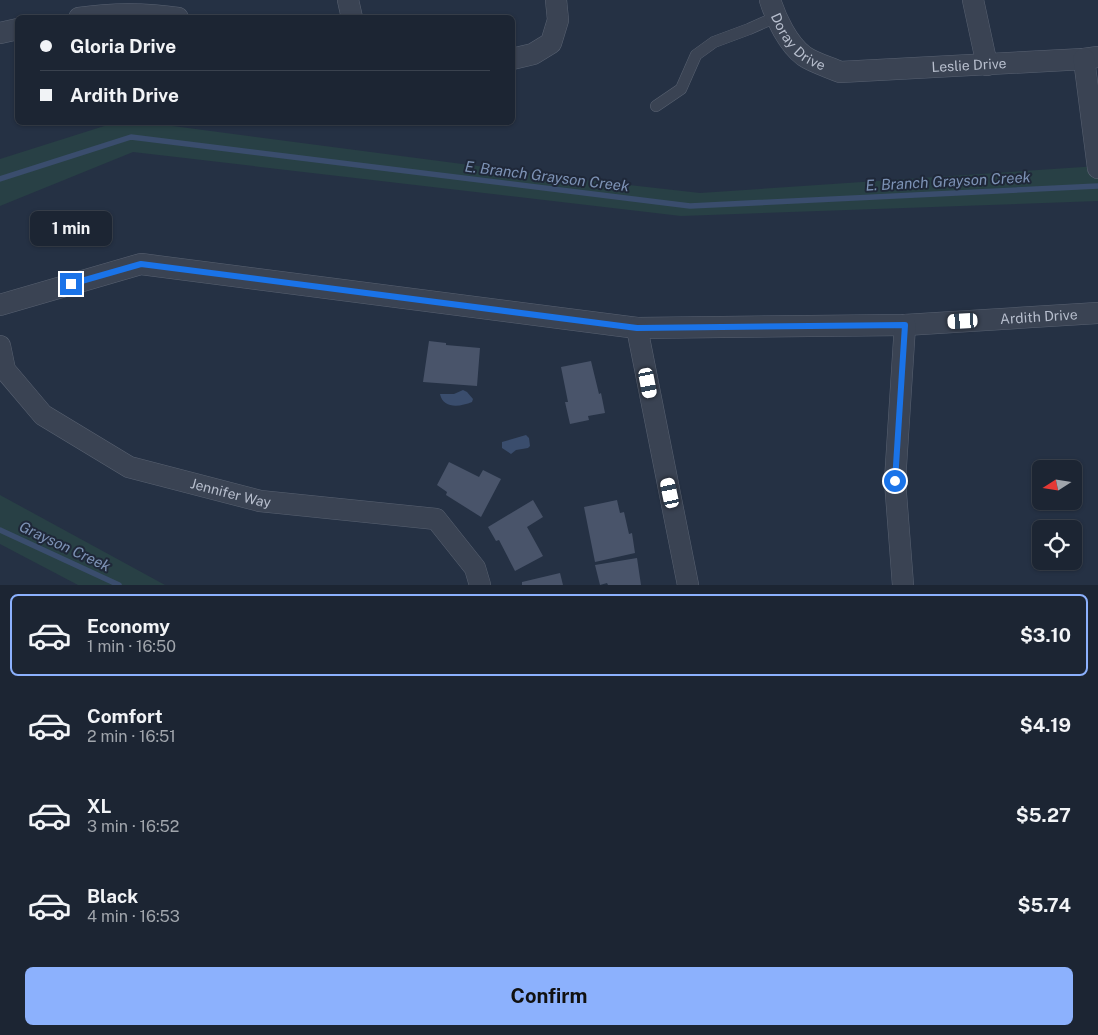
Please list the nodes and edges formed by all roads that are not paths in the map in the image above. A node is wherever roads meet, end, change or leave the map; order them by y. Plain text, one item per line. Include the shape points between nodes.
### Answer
1 (348, 0) edge
2 (556, 0) edge
3 (973, 0) edge
4 (146, 7) edge
5 (773, 9) edge
6 (102, 15) edge
7 (169, 15) edge
8 (351, 15) edge
9 (15, 30) edge
10 (0, 33) edge
11 (515, 58) edge
12 (1091, 58) edge
13 (987, 65) junction
14 (840, 72) joint
15 (656, 106) dead end
16 (1098, 167) edge
17 (0, 305) edge
18 (1098, 313) edge
19 (905, 325) junction
20 (637, 328) junction
21 (0, 346) edge
22 (480, 585) edge
23 (688, 585) edge
24 (903, 585) edge

1 - 8 street
2 - 11 street via 558,20 551,43 533,54
3 - 13 street
4 - 6 street
4 - 7 street
5 - 14 street, Doray Drive via 785,34 804,56
5 - 15 lane via 749,29 714,42 696,55 681,89
9 - 10 street
12 - 13 street, Leslie Drive
12 - 16 street
13 - 14 street, Leslie Drive
17 - 20 street, Ardith Drive via 141,264
18 - 19 street, Ardith Drive
19 - 20 street, Ardith Drive
19 - 24 street via 895,481
20 - 23 street
21 - 22 street, Jennifer Way via 5,370 43,415 129,467 260,501 436,519 475,568

